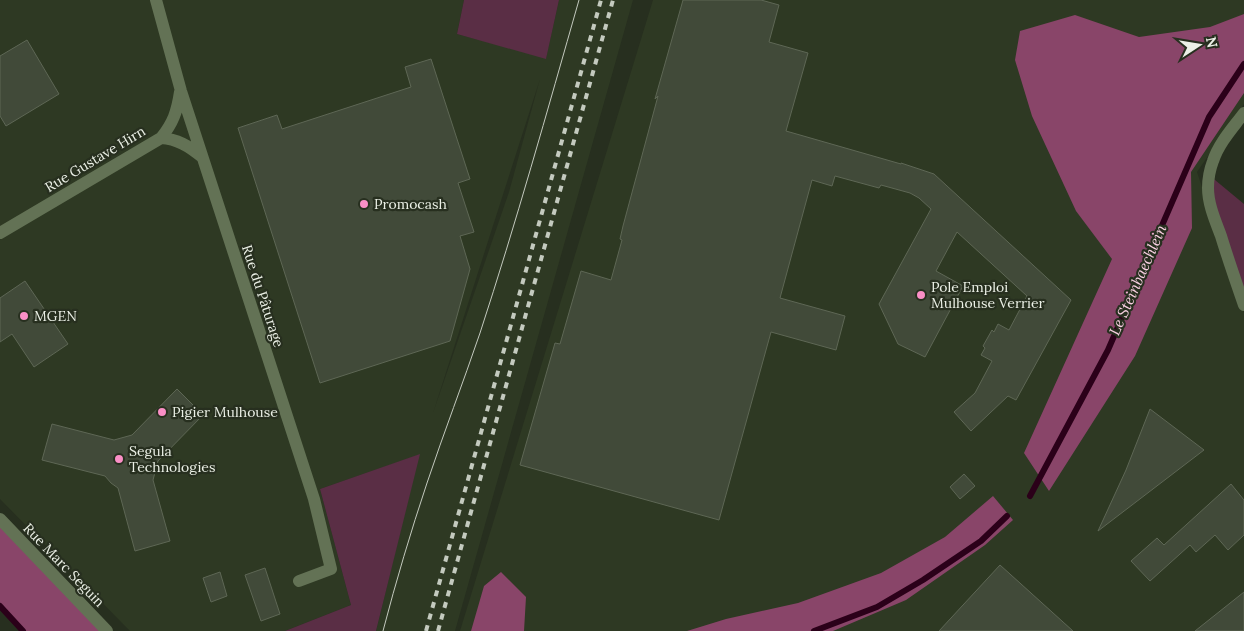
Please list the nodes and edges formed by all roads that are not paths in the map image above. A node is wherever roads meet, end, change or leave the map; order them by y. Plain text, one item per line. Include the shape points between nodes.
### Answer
1 (156, 0) edge
2 (180, 91) junction
3 (1244, 114) edge
4 (160, 138) junction
5 (202, 157) junction
6 (0, 233) edge
7 (1244, 304) edge
8 (0, 519) edge
9 (299, 581) dead end
10 (107, 631) edge

1 - 2 street, Rue du Pâturage
2 - 4 street, Rue Gustave Hirn via 174,120
2 - 5 street, Rue du Pâturage
3 - 7 street via 1212,162 1208,188 1216,223
4 - 5 street via 179,141
4 - 6 street, Rue Gustave Hirn
5 - 9 street, Rue du Pâturage via 314,499 331,569
8 - 10 street, Rue Marc Seguin

